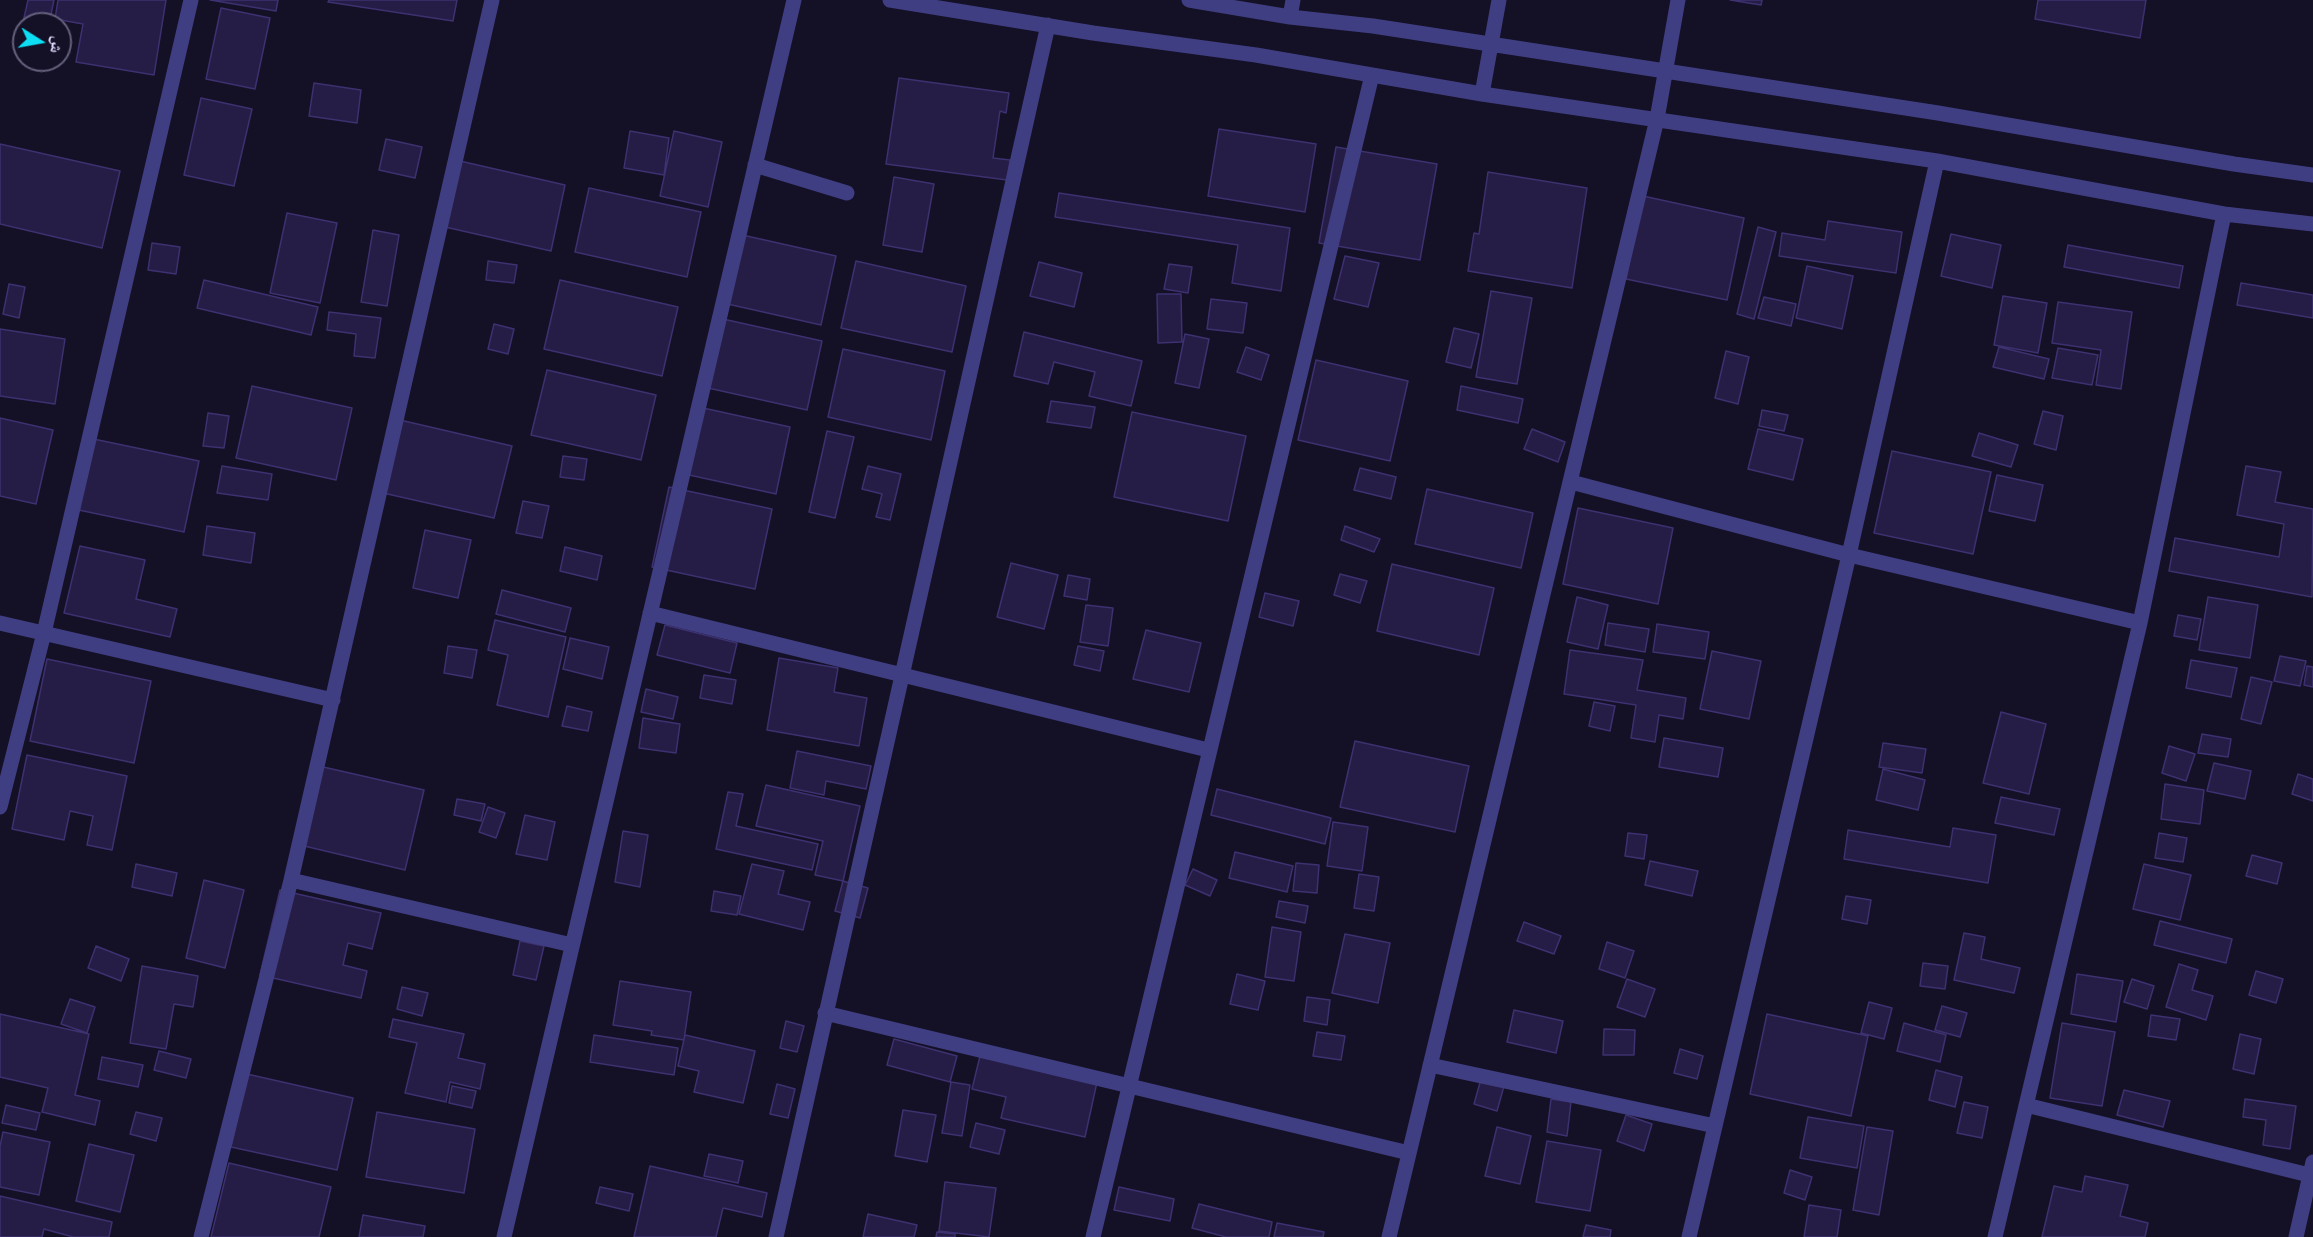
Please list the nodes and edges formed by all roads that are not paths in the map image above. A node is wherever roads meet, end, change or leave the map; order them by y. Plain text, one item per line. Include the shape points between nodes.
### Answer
1 (191, 0) edge
2 (492, 0) edge
3 (794, 0) edge
4 (890, 0) edge
5 (1189, 0) edge
6 (1293, 0) edge
7 (1499, 0) edge
8 (1678, 0) edge
9 (1290, 17) junction
10 (1048, 25) junction
11 (1490, 44) junction
12 (1665, 70) junction
13 (1372, 75) junction
14 (1482, 94) junction
15 (1657, 119) junction
16 (1937, 161) junction
17 (755, 165) junction
18 (2313, 175) edge
19 (847, 193) dead end
20 (2224, 214) junction
21 (2313, 224) edge
22 (1571, 482) junction
23 (1849, 555) junction
24 (650, 613) junction
25 (0, 623) edge
26 (2140, 623) junction
27 (44, 633) junction
28 (901, 675) junction
29 (333, 700) junction
30 (1208, 750) junction
31 (0, 807) edge
32 (291, 880) junction
33 (572, 945) junction
34 (825, 1013) junction
35 (1430, 1065) junction
36 (1129, 1085) junction
37 (2026, 1105) junction
38 (1715, 1125) junction
39 (1409, 1153) junction
40 (2312, 1171) edge
41 (201, 1237) edge
42 (504, 1237) edge
43 (776, 1237) edge
44 (1093, 1237) edge
45 (1389, 1237) edge
46 (1689, 1237) edge
47 (1995, 1237) edge
48 (2296, 1237) edge

1 - 27 street
2 - 29 street
3 - 17 street
4 - 10 street
5 - 9 street
6 - 9 street
7 - 11 street
8 - 12 street
9 - 11 street
10 - 13 street
10 - 28 street
11 - 12 street
11 - 14 street
12 - 15 street
12 - 18 street
13 - 14 street
13 - 30 street
14 - 15 street
15 - 16 street
15 - 22 street
16 - 20 street
16 - 23 street
17 - 19 street
17 - 24 street
20 - 21 street
20 - 26 street
22 - 23 street
22 - 35 street
23 - 26 street
23 - 38 street
24 - 28 street
24 - 33 street
25 - 27 street
26 - 37 street
27 - 29 street
27 - 31 street
28 - 30 street
28 - 34 street
29 - 32 street
30 - 36 street
32 - 33 street
32 - 41 street
33 - 42 street
34 - 36 street
34 - 43 street
35 - 38 street
35 - 39 street
36 - 39 street
36 - 44 street
37 - 40 street
37 - 47 street
38 - 46 street
39 - 45 street
40 - 48 street

